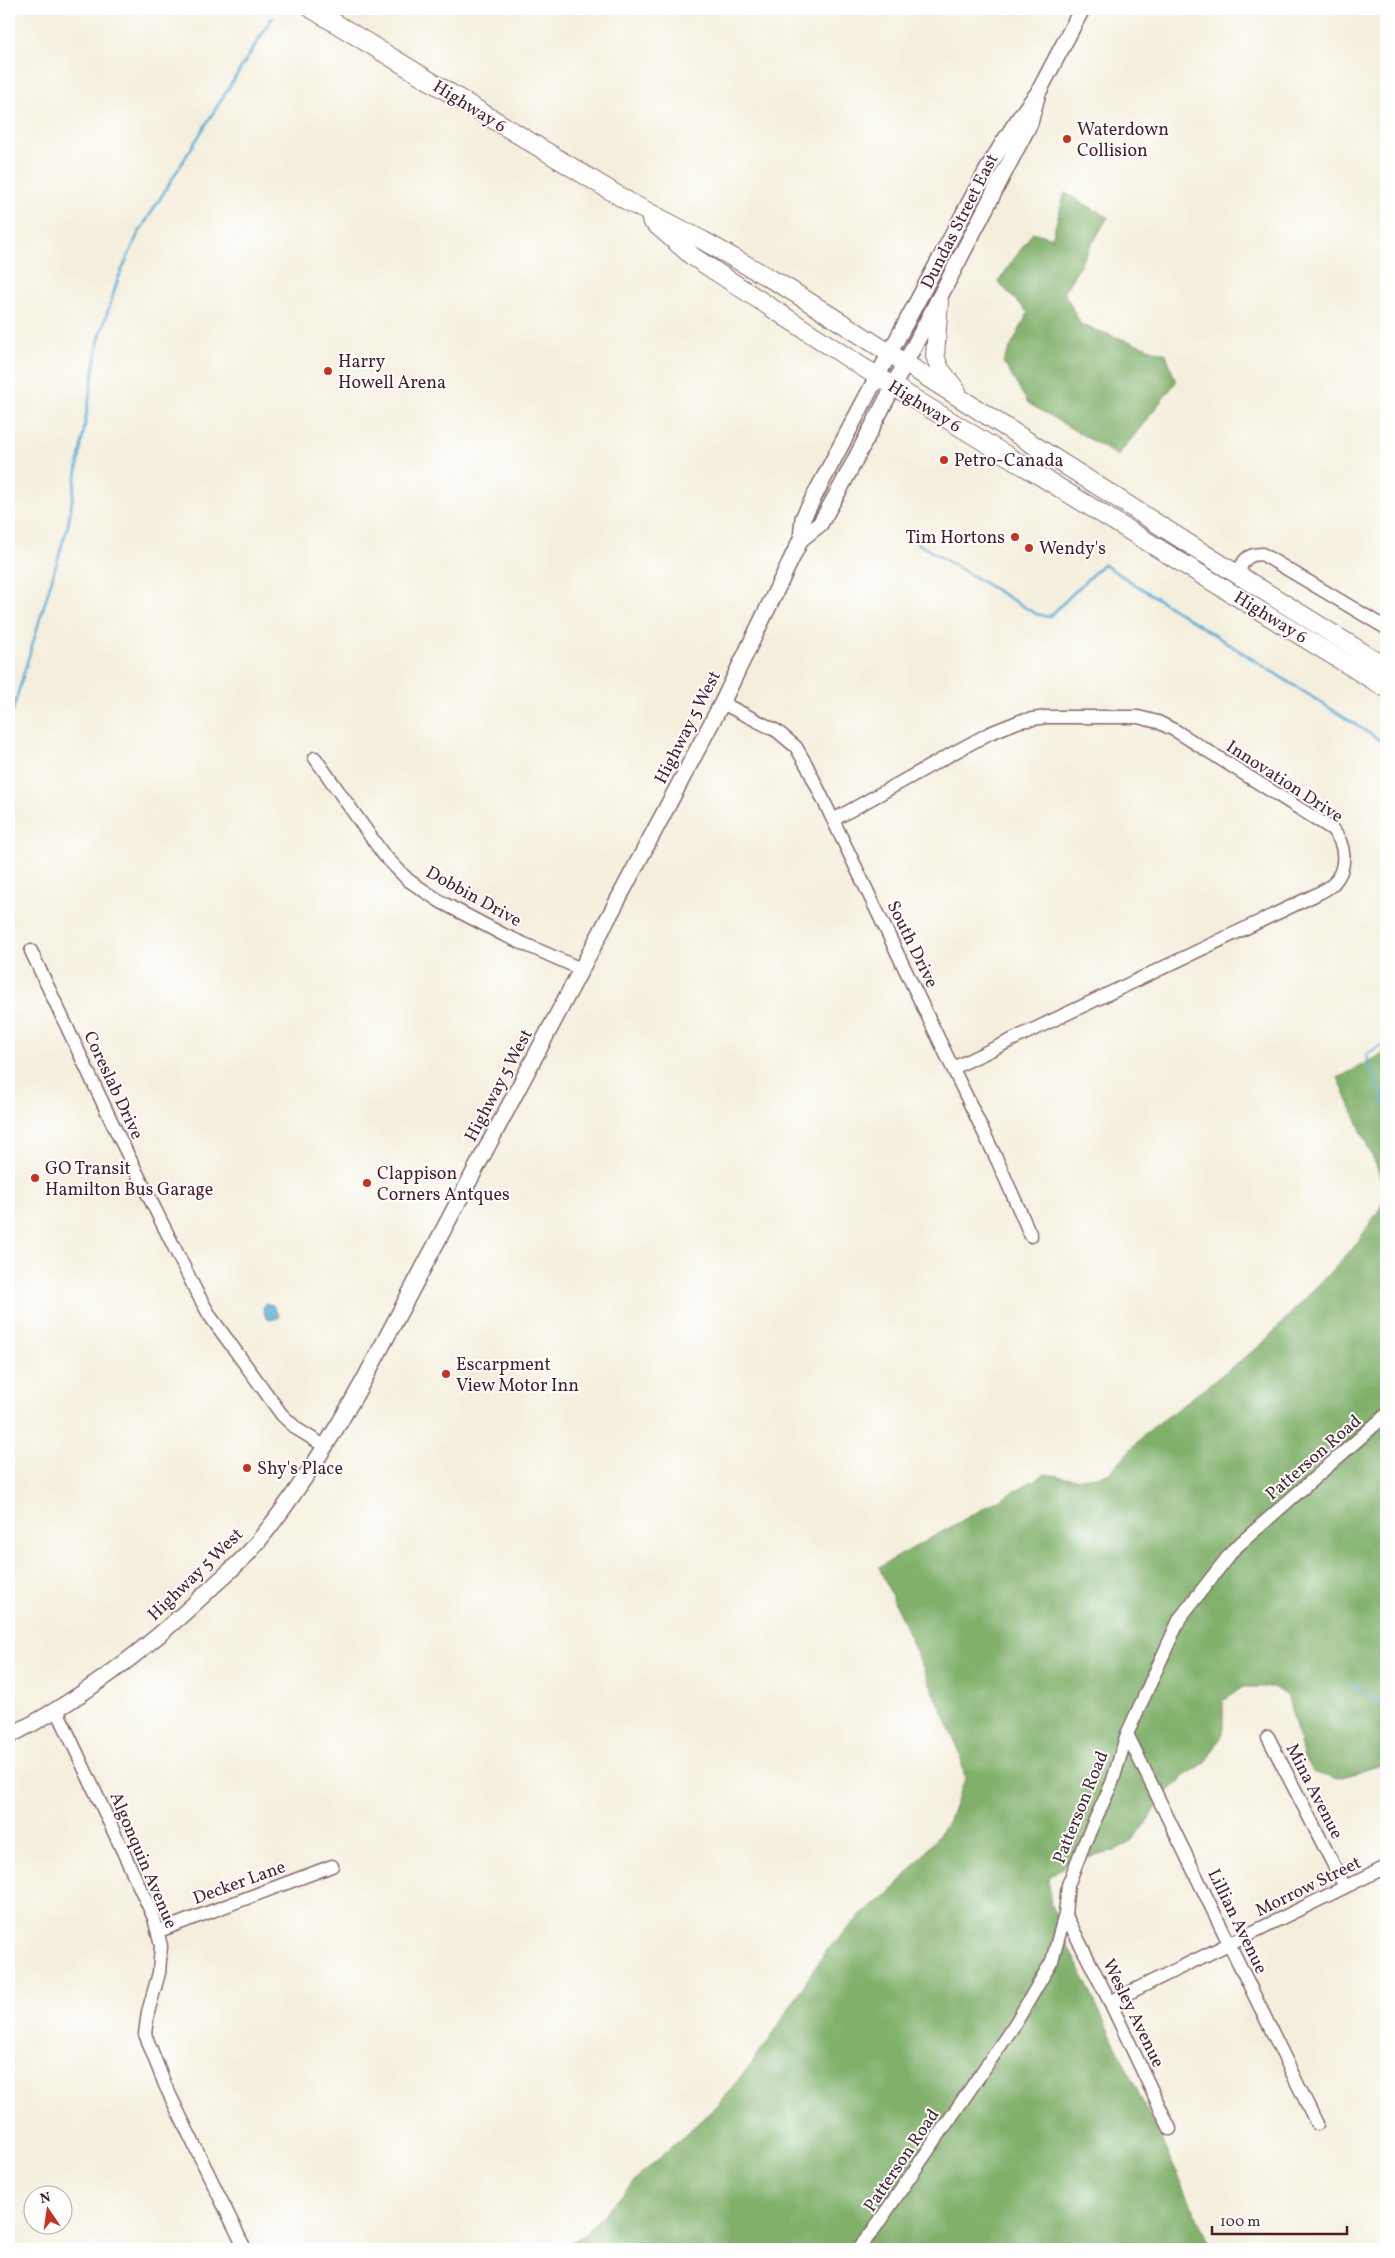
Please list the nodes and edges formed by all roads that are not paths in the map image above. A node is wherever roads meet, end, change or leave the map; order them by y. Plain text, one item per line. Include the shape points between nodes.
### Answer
1 (312, 9) edge
2 (1082, 9) edge
3 (1038, 93) junction
4 (630, 202) junction
5 (939, 301) junction
6 (890, 352) junction
7 (906, 363) junction
8 (877, 376) junction
9 (893, 386) junction
10 (963, 400) junction
11 (801, 539) junction
12 (1219, 563) junction
13 (1237, 575) junction
14 (1209, 578) junction
15 (1386, 628) edge
16 (1386, 667) edge
17 (1386, 688) edge
18 (722, 703) junction
19 (315, 758) dead end
20 (833, 820) junction
21 (31, 951) dead end
22 (581, 969) junction
23 (953, 1068) junction
24 (1031, 1236) dead end
25 (1386, 1415) edge
26 (326, 1447) junction
27 (56, 1710) junction
28 (1127, 1734) junction
29 (9, 1736) edge
30 (1268, 1736) dead end
31 (332, 1866) dead end
32 (1386, 1867) edge
33 (1345, 1887) junction
34 (1065, 1914) junction
35 (159, 1931) junction
36 (1230, 1944) junction
37 (1110, 2002) junction
38 (1317, 2124) dead end
39 (1170, 2129) dead end
40 (245, 2249) edge
41 (858, 2249) edge

1 - 4 highway, Highway 6
2 - 3 main road, Dundas Street East
3 - 5 main road, Dundas Street East via 1030,124
3 - 6 main road, Dundas Street East via 1020,115 983,179
4 - 6 highway, Highway 6 via 787,288
4 - 8 highway, Highway 6 via 692,256
5 - 7 main road, Dundas Street East
5 - 10 highway via 935,356 940,369
6 - 7 highway, Highway 6
6 - 8 main road, Dundas Street East
7 - 9 main road, Dundas Street East
7 - 10 highway, Highway 6
8 - 9 highway, Highway 6
8 - 11 main road, Highway 5 West via 803,518
9 - 11 main road, Highway 5 West via 820,524
9 - 14 highway, Highway 6
10 - 12 highway, Highway 6
11 - 18 main road, Highway 5 West
12 - 13 highway, Highway 6
12 - 14 street
13 - 15 street via 1249,556 1262,554
13 - 16 highway, Highway 6
14 - 17 highway, Highway 6
18 - 20 street, South Drive via 776,731 796,747
18 - 22 main road, Highway 5 West
19 - 22 street, Dobbin Drive via 383,854 408,880 448,906 504,935
20 - 23 street, South Drive
20 - 23 street, Innovation Drive via 990,733 1020,721 1046,717 1138,717 1176,731 1332,829 1338,836 1344,856 1343,867 1333,884
21 - 26 street, Coreslab Drive via 118,1136 210,1316 282,1415
22 - 26 main road, Highway 5 West
23 - 24 street, South Drive
25 - 28 street, Patterson Road via 1234,1549 1180,1618
26 - 27 main road, Highway 5 West via 251,1550 176,1622 120,1667
27 - 29 main road, Highway 5 West
27 - 35 street, Algonquin Avenue
28 - 34 street, Patterson Road via 1112,1783 1068,1885
28 - 36 street, Lillian Avenue
30 - 33 street, Mina Avenue
31 - 35 street, Decker Lane
32 - 33 street, Morrow Street
33 - 36 street, Morrow Street
34 - 37 street, Wesley Avenue
34 - 41 street, Patterson Road via 1052,1961 1015,2024
35 - 40 street, Algonquin Avenue via 159,1973 145,2034 165,2085
36 - 37 street, Morrow Street
36 - 38 street, Lillian Avenue
37 - 39 street, Wesley Avenue

